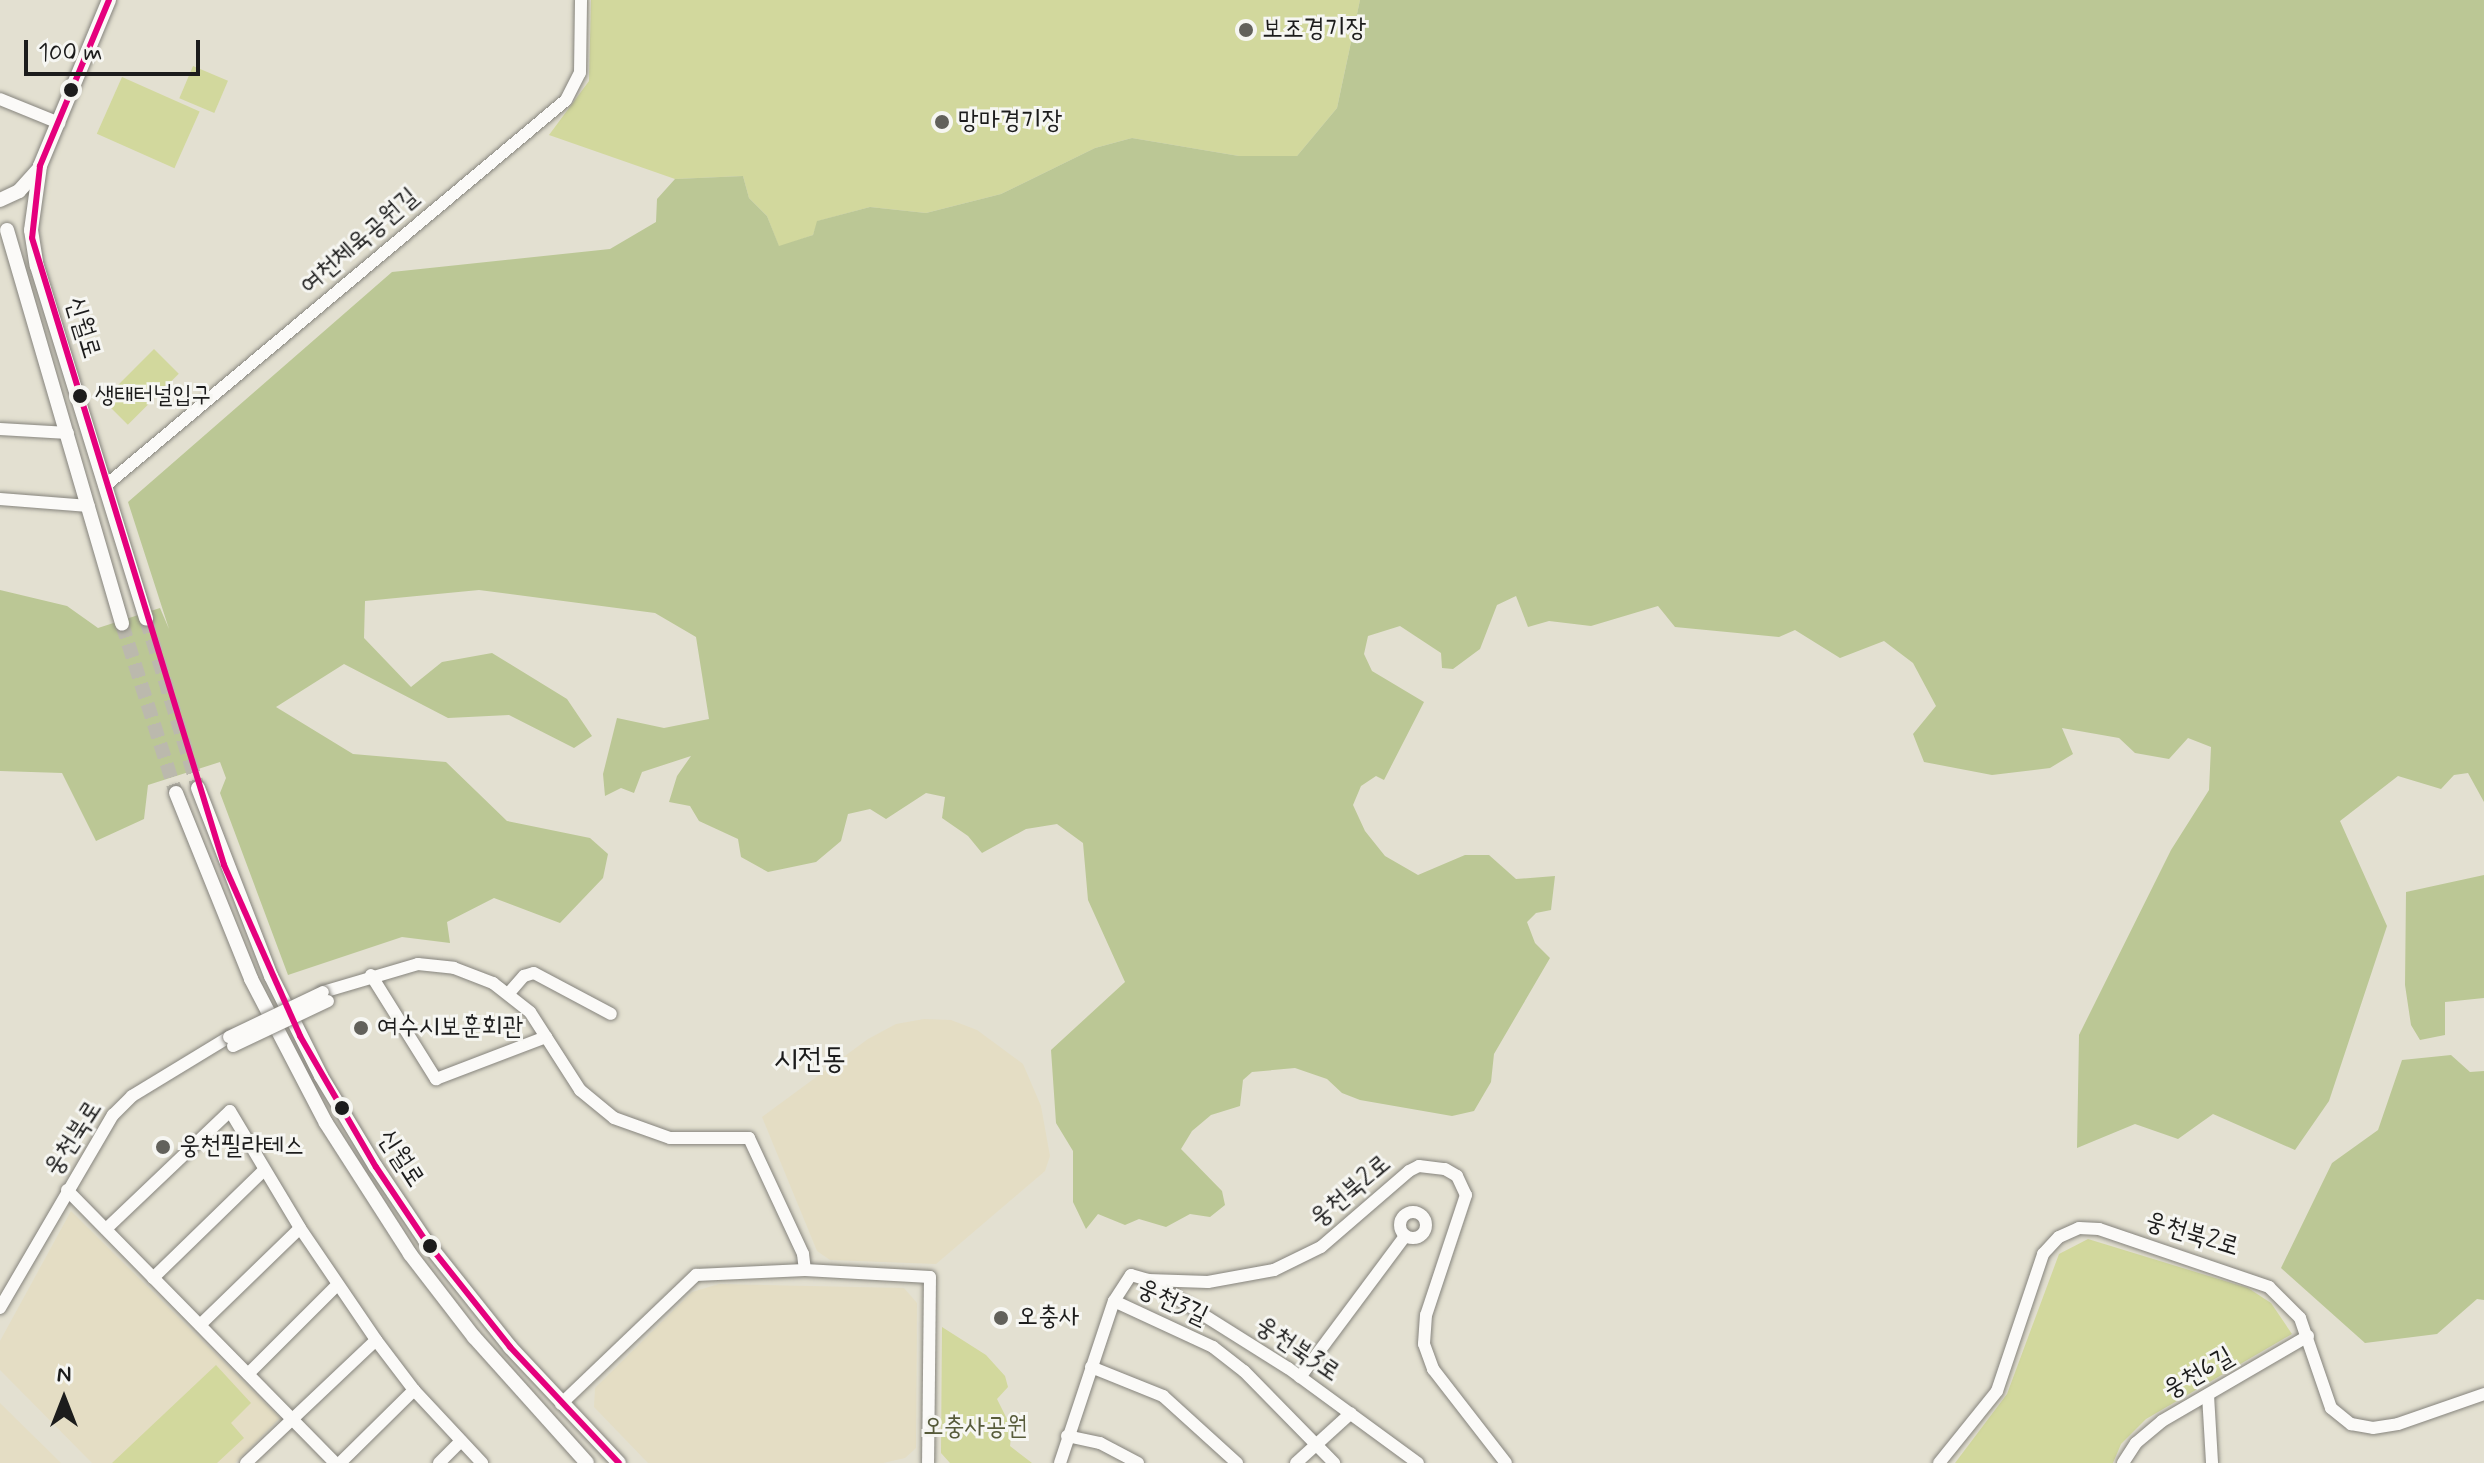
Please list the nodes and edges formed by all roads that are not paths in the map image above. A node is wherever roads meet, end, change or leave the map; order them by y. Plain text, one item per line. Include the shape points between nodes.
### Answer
1 (109, 0) edge
2 (581, 0) edge
3 (0, 99) edge
4 (59, 123) junction
5 (40, 166) junction
6 (0, 200) edge
7 (4, 227) edge
8 (37, 266) junction
9 (0, 429) edge
10 (68, 433) junction
11 (105, 486) junction
12 (0, 499) edge
13 (89, 506) junction
14 (146, 619) tunnel mouth
15 (122, 624) tunnel mouth
16 (198, 788) tunnel mouth
17 (176, 793) tunnel mouth
18 (371, 975) junction
19 (509, 993) junction
20 (611, 1014) dead end
21 (546, 1037) junction
22 (264, 1170) junction
23 (67, 1190) junction
24 (300, 1228) junction
25 (106, 1229) junction
26 (1405, 1236) dead end
27 (805, 1270) junction
28 (153, 1278) junction
29 (1148, 1280) junction
30 (1208, 1282) junction
31 (337, 1285) junction
32 (1114, 1301) junction
33 (0, 1308) edge
34 (1197, 1311) junction
35 (200, 1325) junction
36 (2308, 1336) junction
37 (376, 1340) junction
38 (1091, 1367) junction
39 (248, 1374) junction
40 (1300, 1377) junction
41 (414, 1390) junction
42 (2484, 1394) edge
43 (2208, 1395) junction
44 (561, 1404) junction
45 (1351, 1413) junction
46 (292, 1419) junction
47 (1067, 1436) junction
48 (461, 1441) junction
49 (1316, 1445) junction
50 (246, 1463) edge
51 (338, 1463) edge
52 (439, 1463) edge
53 (482, 1463) edge
54 (587, 1463) edge
55 (619, 1463) edge
56 (928, 1463) edge
57 (1060, 1463) edge
58 (1138, 1463) edge
59 (1237, 1463) edge
60 (1296, 1463) edge
61 (1334, 1463) edge
62 (1418, 1463) edge
63 (1506, 1463) edge
64 (1939, 1463) edge
65 (2123, 1463) edge
66 (2212, 1463) edge

1 - 4 street
2 - 11 street, 여천체육공원길 via 580,73 566,100
3 - 4 street
4 - 5 street
5 - 6 street via 19,191
5 - 8 street, 신월로 via 31,220
7 - 8 street
7 - 10 street, 신월로
8 - 11 street, 신월로
9 - 10 street
10 - 13 street, 신월로
11 - 14 street, 신월로
12 - 13 street
13 - 15 street, 신월로
16 - 44 street, 신월로 via 246,921 343,1114 425,1240
17 - 54 street, 신월로 via 251,979 326,1123 410,1254 474,1337
18 - 19 street, 웅천북로 via 435,964 477,975
18 - 21 street via 436,1079
18 - 23 street, 웅천북로, bridge via 196,1060 122,1105
19 - 20 street via 534,973
19 - 21 street, 웅천북로
21 - 27 street, 웅천북로 via 580,1090 626,1124 685,1140 749,1138 803,1254
22 - 24 street
22 - 25 street via 230,1111
22 - 28 street
23 - 25 street
23 - 33 street, 웅천북로
24 - 31 street
24 - 35 street
25 - 28 street
26 - 40 street
27 - 44 street via 696,1275
27 - 56 street via 930,1277
28 - 35 street
29 - 30 street, 웅천북2로
29 - 32 street via 1127,1277
29 - 34 street, 웅천북3로
30 - 34 street via 1192,1293
30 - 63 street, 웅천북2로 via 1242,1278 1300,1259 1419,1166 1457,1176 1465,1202 1426,1315 1424,1344 1433,1369
31 - 37 street
31 - 39 street
32 - 38 street
32 - 49 street, 웅천3길 via 1213,1347
34 - 40 street, 웅천북3로
35 - 39 street
36 - 42 street, 웅천북2로 via 2331,1408 2351,1424 2398,1424
36 - 43 street, 웅천6길
36 - 64 street, 웅천북2로 via 2290,1305 2256,1279 2099,1229 2072,1230 2043,1254 1997,1391
37 - 41 street
37 - 46 street
38 - 47 street
38 - 59 street via 1163,1396
39 - 46 street
40 - 45 street, 웅천북3로
41 - 48 street
41 - 51 street
43 - 65 street, 웅천6길 via 2145,1433
43 - 66 street
44 - 55 street, 신월로
45 - 49 street
45 - 62 street, 웅천북3로
46 - 50 street
46 - 51 street
47 - 57 street
47 - 58 street via 1100,1443
48 - 52 street
48 - 53 street
49 - 60 street
49 - 61 street, 웅천3길

